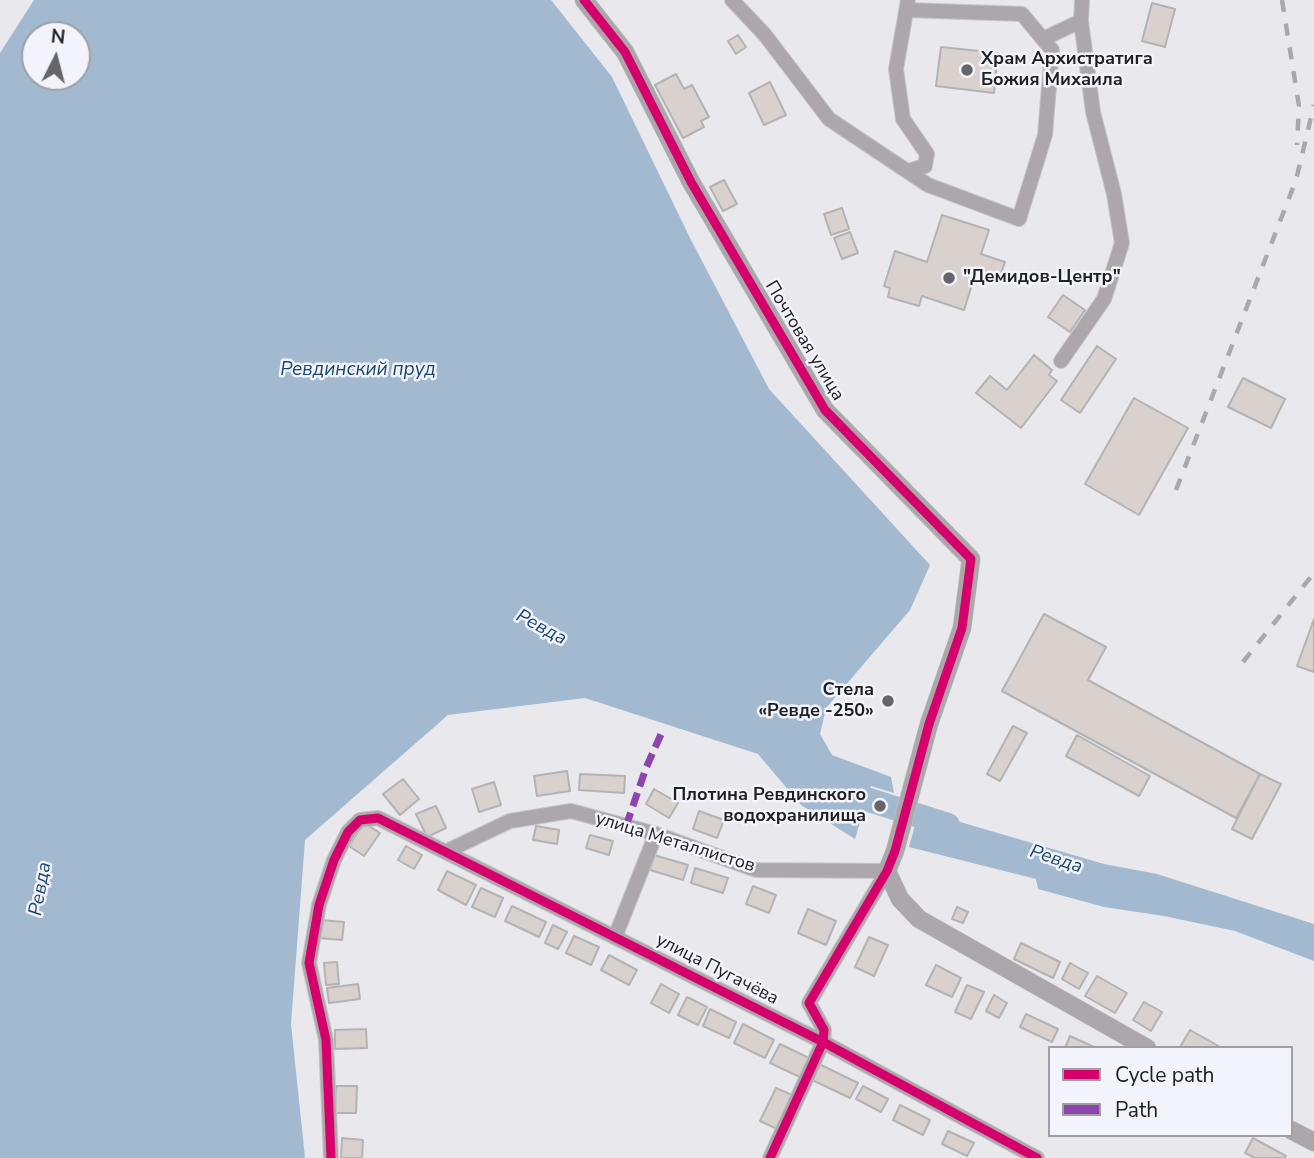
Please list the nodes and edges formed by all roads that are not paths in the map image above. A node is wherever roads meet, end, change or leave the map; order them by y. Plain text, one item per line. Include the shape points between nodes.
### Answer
1 (584, 0) edge
2 (732, 0) edge
3 (1082, 0) edge
4 (908, 5) edge
5 (1080, 21) junction
6 (1043, 38) junction
7 (908, 171) junction
8 (1060, 362) dead end
9 (656, 834) junction
10 (445, 852) junction
11 (887, 871) junction
12 (615, 937) junction
13 (823, 1042) junction
14 (1143, 1046) edge
15 (1293, 1131) edge
16 (1314, 1143) edge
17 (331, 1158) edge
18 (770, 1158) edge
19 (1037, 1158) edge

1 - 11 street, Почтовая улица via 625,52 691,182 825,410 971,559 962,628
2 - 7 street via 829,119
3 - 5 street
4 - 6 street via 1022,14
4 - 7 street via 896,69 903,119 928,154 925,166
5 - 6 street
5 - 8 street via 1093,112 1122,243 1104,299
6 - 7 street via 1052,50 1045,135 1019,219 928,185
9 - 10 street, улица Металлистов via 571,811 510,821
9 - 11 street, улица Металлистов via 756,870
9 - 12 street
10 - 12 street, улица Пугачёва
10 - 17 street, улица Пугачёва via 378,818 360,820 348,832 334,860 319,905 309,963 326,1040
11 - 13 street via 809,1003 824,1030
11 - 14 street via 901,899 919,919
12 - 13 street, улица Пугачёва
13 - 18 street
13 - 19 street, улица Пугачёва
15 - 16 street

